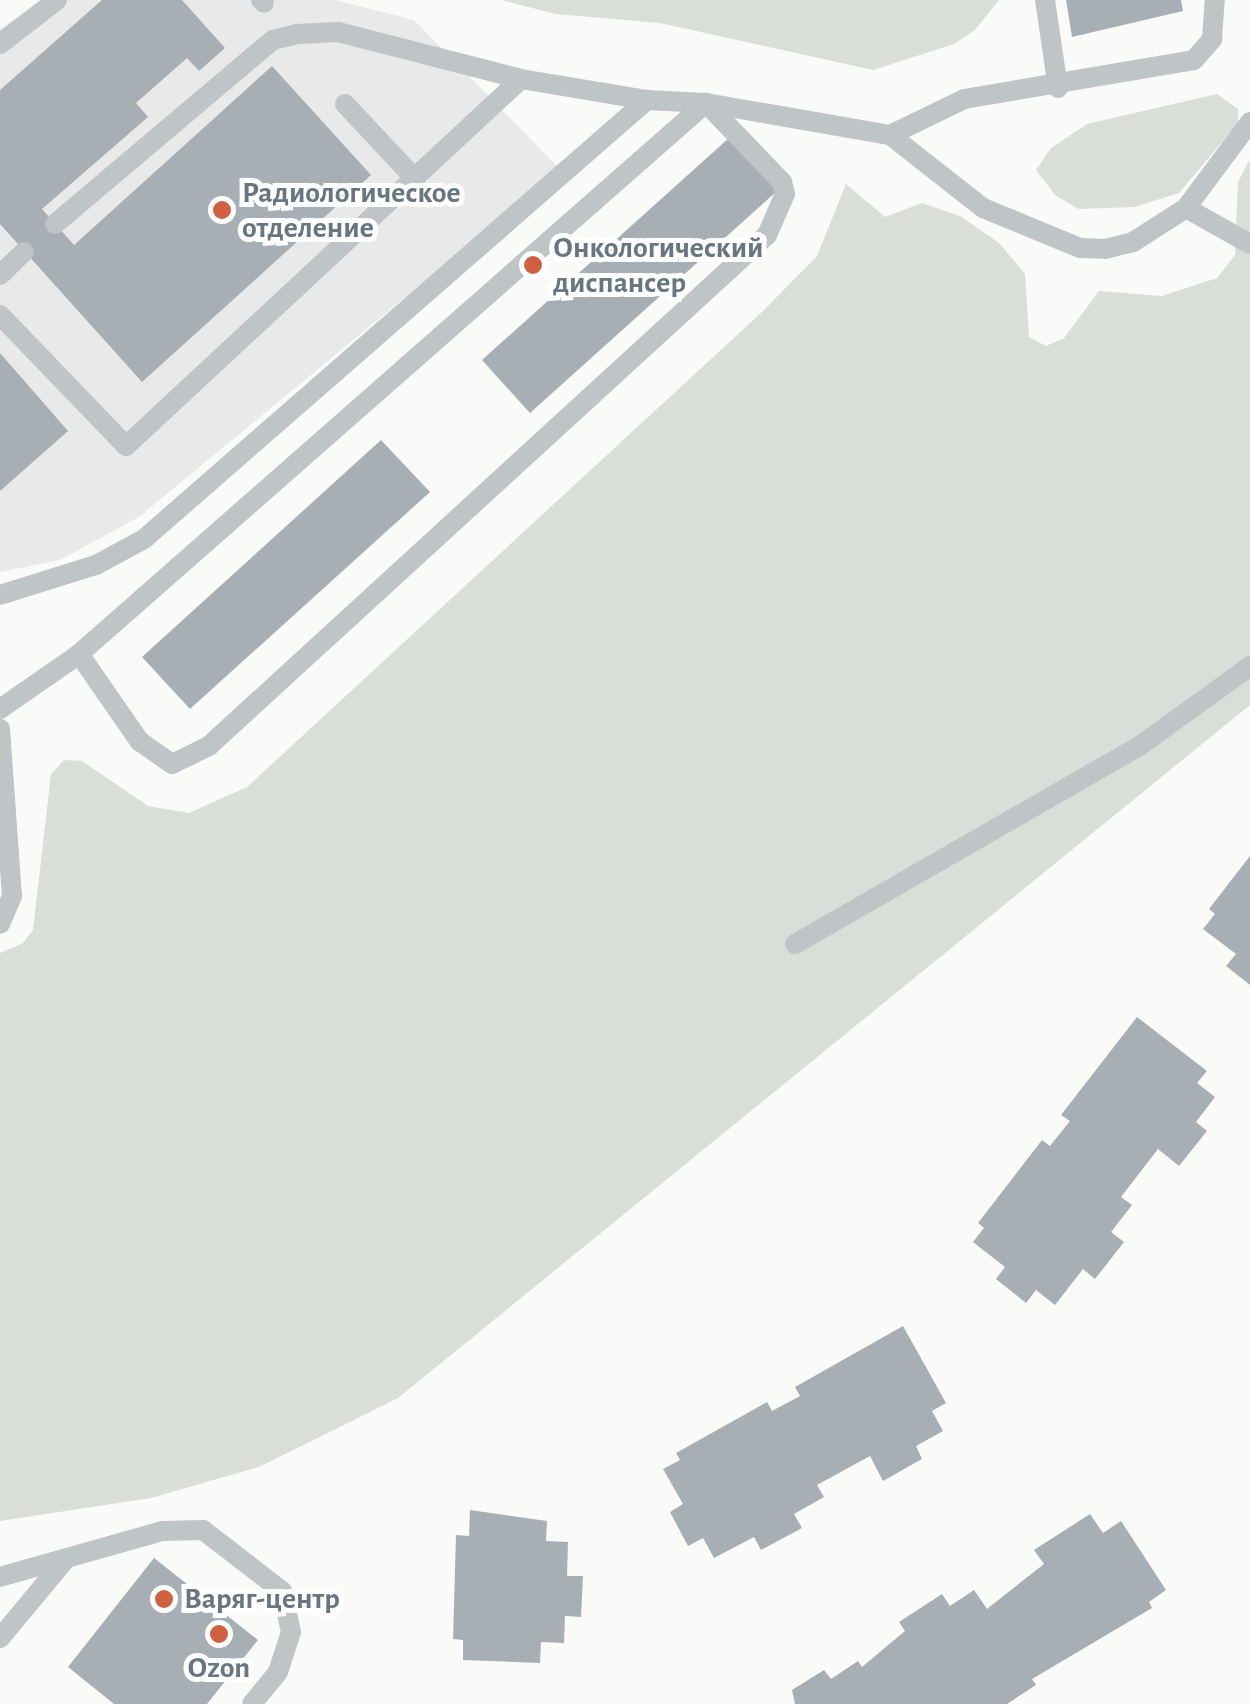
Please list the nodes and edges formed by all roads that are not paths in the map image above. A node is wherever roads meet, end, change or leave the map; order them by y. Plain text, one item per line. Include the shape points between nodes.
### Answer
1 (57, 0) edge
2 (1046, 0) edge
3 (1215, 0) edge
4 (0, 44) edge
5 (521, 79) junction
6 (1058, 88) junction
7 (647, 100) junction
8 (706, 103) junction
9 (345, 104) dead end
10 (1250, 122) edge
11 (890, 135) junction
12 (416, 180) junction
13 (1186, 208) junction
14 (55, 224) dead end
15 (1250, 244) edge
16 (24, 252) dead end
17 (0, 275) edge
18 (0, 314) edge
19 (0, 595) edge
20 (78, 654) junction
21 (1250, 666) edge
22 (0, 709) edge
23 (0, 729) edge
24 (0, 924) edge
25 (795, 944) dead end
26 (66, 1558) junction
27 (0, 1578) edge
28 (0, 1638) edge
29 (252, 1704) edge

1 - 4 lane
2 - 6 lane
3 - 6 lane via 1214,32 1203,56
5 - 7 lane
5 - 12 lane
5 - 14 lane via 338,32 273,40
6 - 11 lane via 964,99
7 - 8 lane
7 - 19 lane via 144,539 78,572
8 - 11 lane
8 - 20 lane
8 - 20 lane via 782,182 785,194 767,235 209,746 172,764 140,742
9 - 12 lane
10 - 13 lane
11 - 13 lane via 983,208 1080,248 1133,242
12 - 18 lane via 126,446
13 - 15 lane
16 - 17 lane
20 - 22 lane
21 - 25 lane via 1141,744
23 - 24 lane via 12,896
26 - 27 lane
26 - 28 lane
26 - 29 lane via 163,1531 204,1530 282,1592 292,1632 278,1672

